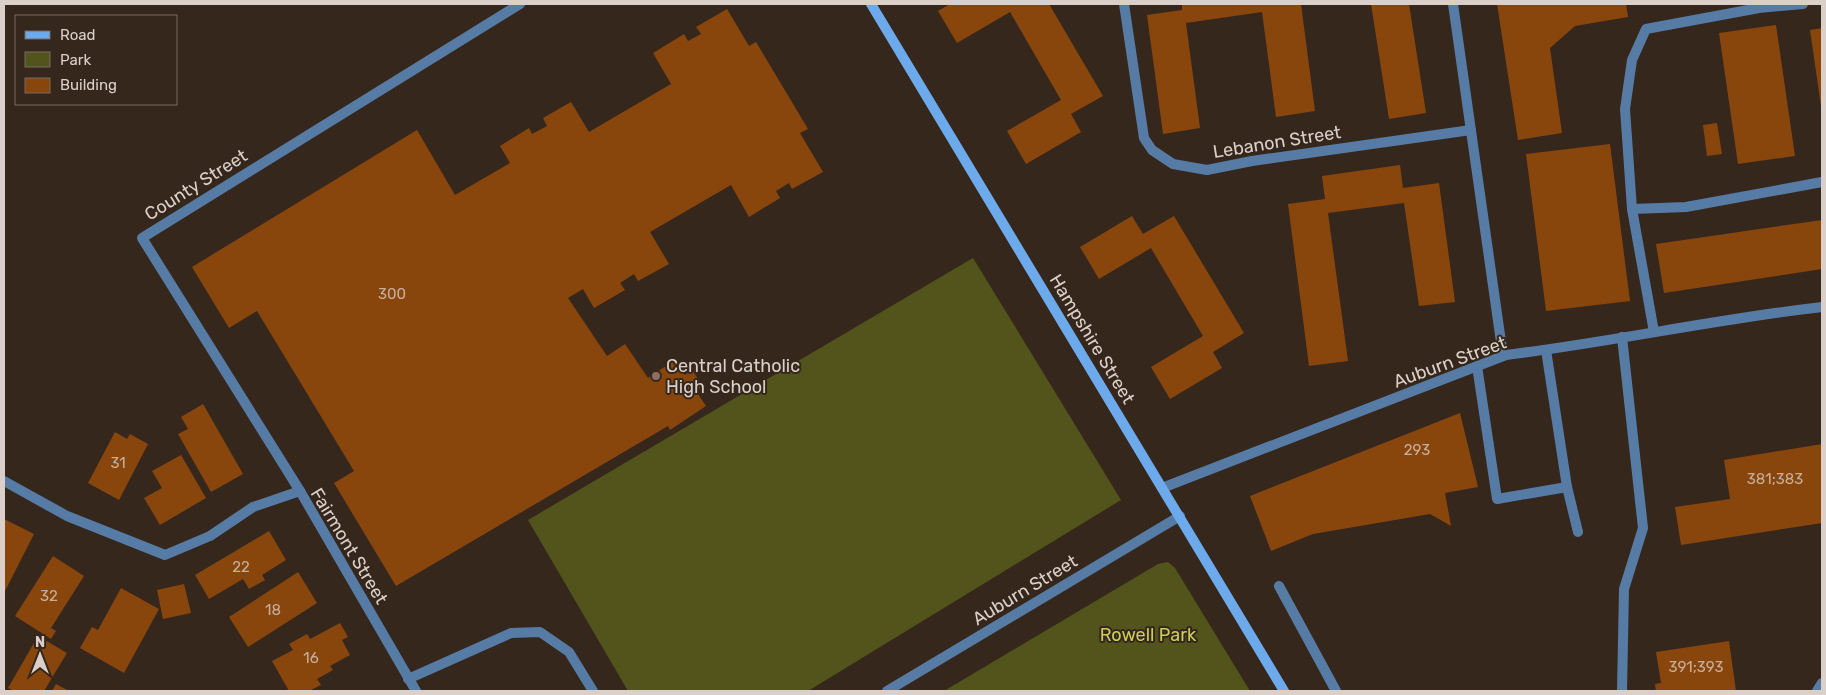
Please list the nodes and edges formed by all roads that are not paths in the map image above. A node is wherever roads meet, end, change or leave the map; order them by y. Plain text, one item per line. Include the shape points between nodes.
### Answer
1 (520, 4) edge
2 (871, 4) edge
3 (1124, 4) edge
4 (1453, 4) edge
5 (1803, 4) edge
6 (1471, 130) junction
7 (1822, 182) edge
8 (1632, 209) junction
9 (1822, 307) edge
10 (1654, 332) junction
11 (1622, 337) junction
12 (1546, 350) junction
13 (1503, 356) junction
14 (1477, 366) junction
15 (4, 481) edge
16 (1567, 487) junction
17 (1162, 488) junction
18 (300, 491) junction
19 (1180, 516) junction
20 (1578, 532) dead end
21 (1279, 586) dead end
22 (408, 679) junction
23 (1822, 683) edge
24 (416, 691) edge
25 (593, 691) edge
26 (887, 691) edge
27 (1284, 691) edge
28 (1336, 691) edge
29 (1622, 691) edge
30 (1817, 691) edge

1 - 18 street, County Street via 142,238
2 - 17 street, Hampshire Street
3 - 6 street, Lebanon Street via 1144,138 1152,150 1173,164 1208,170
4 - 6 street
5 - 8 street via 1759,8 1646,28 1632,60 1625,109
6 - 13 street
7 - 8 street via 1686,207
8 - 10 street
9 - 10 street, Auburn Street
10 - 11 street, Auburn Street
11 - 12 street, Auburn Street
11 - 29 street via 1643,528 1624,589
12 - 13 street, Auburn Street
12 - 16 street
13 - 14 street, Auburn Street
14 - 16 street via 1497,499
14 - 17 street, Auburn Street
15 - 18 street, Fairmont Street via 67,516 165,555 210,536 253,507
16 - 20 street
17 - 19 street, Hampshire Street
18 - 22 street, Fairmont Street
19 - 26 street, Auburn Street
19 - 27 street, Hampshire Street
21 - 28 street
22 - 24 street, Fairmont Street
22 - 25 street via 511,633 540,632 569,652
23 - 30 street

